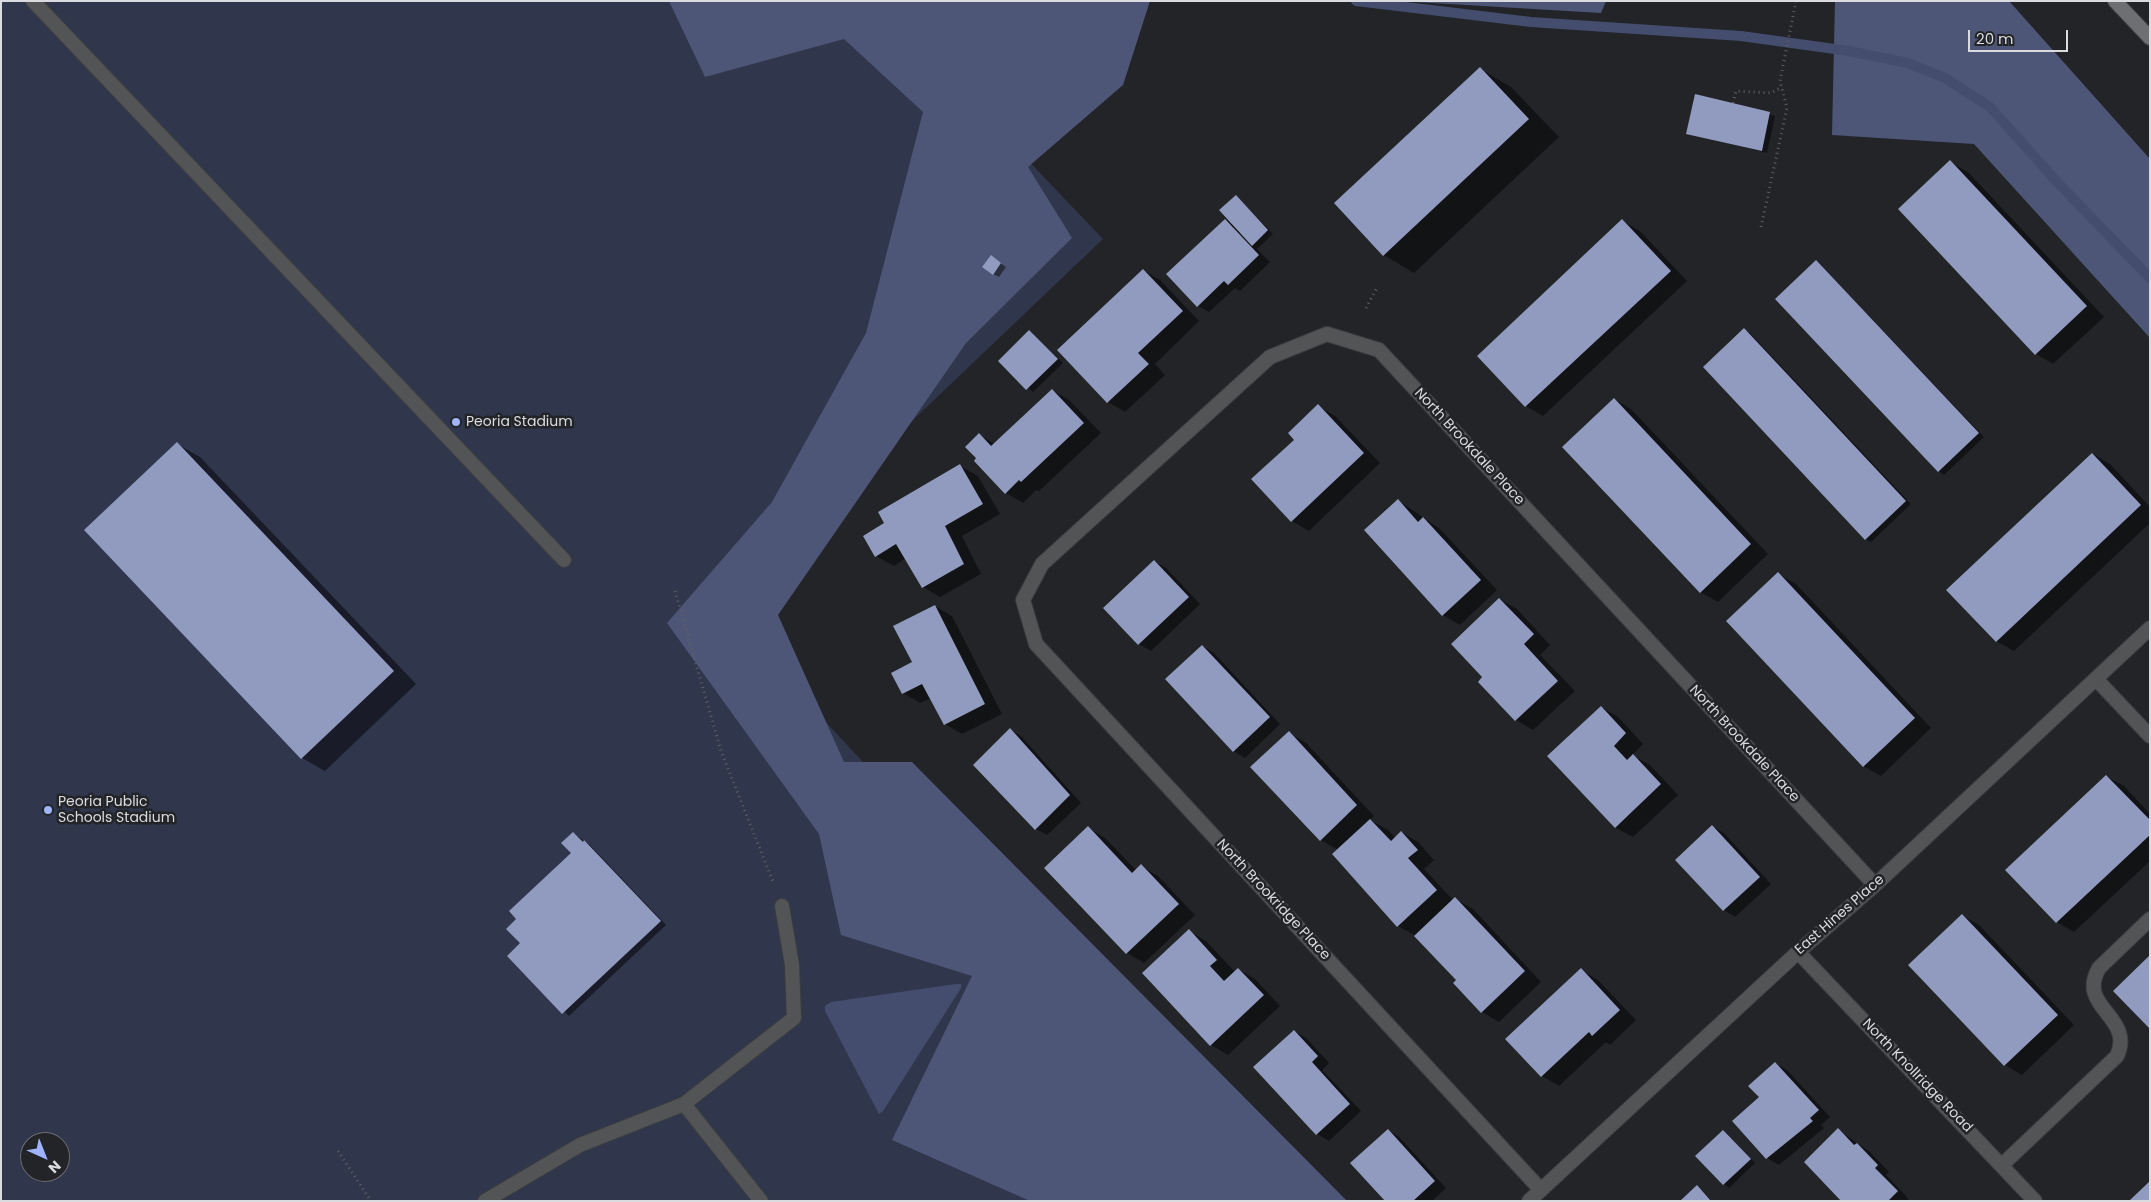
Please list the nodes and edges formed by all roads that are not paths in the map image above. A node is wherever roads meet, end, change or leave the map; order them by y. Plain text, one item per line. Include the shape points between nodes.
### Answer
1 (33, 1) edge
2 (2115, 1) edge
3 (2150, 38) edge
4 (564, 560) dead end
5 (1023, 600) joint
6 (2150, 628) edge
7 (2096, 679) junction
8 (2150, 736) edge
9 (1874, 885) junction
10 (782, 906) road end
11 (2150, 919) edge
12 (1798, 952) junction
13 (684, 1104) junction
14 (2002, 1165) junction
15 (1541, 1190) junction
16 (485, 1201) edge
17 (761, 1201) edge
18 (1529, 1201) edge
19 (2035, 1201) edge

1 - 4 street
2 - 3 main road
5 - 9 street, North Brookdale Place via 1042,564 1270,357 1327,334 1379,350
5 - 15 street, North Brookridge Place via 1036,644
6 - 7 street, East Hines Place
7 - 8 street
7 - 9 street, East Hines Place
9 - 12 street, East Hines Place
10 - 13 street via 792,965 794,1018
11 - 14 street via 2094,976 2095,997 2121,1035 2122,1045 2117,1056
12 - 14 street, North Knollridge Road
12 - 15 street, East Hines Place
13 - 16 street via 580,1145
13 - 17 street
14 - 19 street, North Knollridge Road
15 - 18 street, East Hines Place

